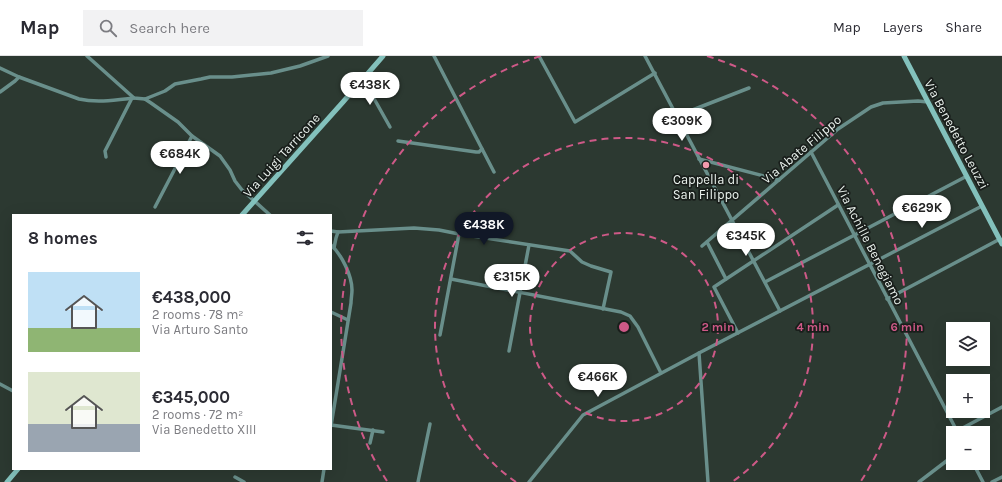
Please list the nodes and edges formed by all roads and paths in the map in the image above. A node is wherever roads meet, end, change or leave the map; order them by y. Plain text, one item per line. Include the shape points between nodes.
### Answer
1 (87, 56) edge
2 (328, 56) edge
3 (383, 56) edge
4 (434, 56) edge
5 (539, 56) edge
6 (646, 56) edge
7 (904, 56) edge
8 (0, 68) edge
9 (654, 73) junction
10 (19, 77) junction
11 (363, 78) junction
12 (749, 88) dead end
13 (0, 92) edge
14 (133, 98) junction
15 (145, 100) junction
16 (928, 102) junction
17 (677, 116) junction
18 (390, 127) dead end
19 (192, 136) junction
20 (398, 141) dead end
21 (482, 149) junction
22 (811, 152) junction
23 (106, 157) dead end
24 (699, 159) junction
25 (494, 172) dead end
26 (967, 176) junction
27 (779, 180) junction
28 (254, 202) junction
29 (838, 205) junction
30 (982, 206) junction
31 (155, 207) dead end
32 (243, 214) edge
33 (269, 214) edge
34 (732, 220) junction
35 (332, 231) edge
36 (338, 232) junction
37 (459, 234) junction
38 (854, 235) junction
39 (707, 242) junction
40 (1001, 242) edge
41 (529, 246) junction
42 (702, 246) dead end
43 (333, 247) edge
44 (754, 260) junction
45 (870, 264) junction
46 (451, 279) junction
47 (726, 279) junction
48 (765, 282) junction
49 (521, 292) junction
50 (887, 299) junction
51 (602, 309) junction
52 (780, 311) junction
53 (332, 312) edge
54 (348, 320) junction
55 (738, 332) junction
56 (440, 334) dead end
57 (509, 351) dead end
58 (699, 353) junction
59 (661, 373) junction
60 (0, 384) edge
61 (12, 390) edge
62 (1002, 407) edge
63 (332, 419) edge
64 (430, 424) dead end
65 (332, 425) edge
66 (954, 426) edge
67 (968, 426) edge
68 (373, 430) junction
69 (383, 432) dead end
70 (370, 443) dead end
71 (946, 461) edge
72 (17, 470) edge
73 (324, 470) edge
74 (977, 470) edge
75 (235, 477) dead end
76 (1002, 477) edge
77 (7, 482) edge
78 (244, 482) edge
79 (322, 482) edge
80 (418, 482) edge
81 (529, 482) edge
82 (708, 482) edge
83 (919, 482) edge
84 (984, 482) edge
85 (992, 482) edge

1 - 14 street
2 - 15 street via 271,73 210,77 175,84
3 - 11 main road, Via Luigi Tarricone
4 - 21 street
5 - 9 street via 575,122
6 - 9 street
7 - 16 main road, Via Benedetto Leuzzi
8 - 10 street
9 - 17 street
10 - 13 street
10 - 14 street via 89,101
11 - 18 street
11 - 28 main road, Via Luigi Tarricone
12 - 17 street
14 - 15 street
14 - 23 street via 105,151
15 - 19 street via 178,122
16 - 22 street, Via Abate Filippo via 878,104 838,129
16 - 26 main road, Via Benedetto Leuzzi
17 - 24 street
19 - 28 street via 220,156 235,181
19 - 31 street
20 - 21 street via 476,152
21 - 25 street
22 - 27 street, Via Abate Filippo
22 - 29 street, Via Achille Benegiamo
24 - 27 street
24 - 34 street
26 - 30 main road, Via Benedetto Leuzzi
26 - 38 street
27 - 34 street, Via Abate Filippo
28 - 32 main road, Via Luigi Tarricone
28 - 33 street
29 - 38 street, Via Achille Benegiamo
29 - 44 street
30 - 40 main road, Via Benedetto Leuzzi
30 - 45 street
34 - 39 street, Via Abate Filippo
34 - 44 street
35 - 36 street
36 - 37 street via 414,228
36 - 43 street
37 - 41 street
37 - 46 street
38 - 45 street, Via Achille Benegiamo
38 - 48 street
39 - 42 street, Via Abate Filippo
39 - 47 street
40 - 50 street
41 - 49 street
41 - 51 street via 570,251 582,262 611,272
43 - 54 street via 351,280
44 - 47 street
44 - 48 street
45 - 50 street, Via Achille Benegiamo
45 - 52 street
46 - 49 street
46 - 56 street
47 - 55 street via 714,287
48 - 52 street
49 - 51 street
49 - 57 street
50 - 66 street, Via Achille Benegiamo
51 - 59 street via 630,316
52 - 55 street
53 - 54 street
54 - 63 street
55 - 58 street
58 - 59 street
58 - 82 street
59 - 81 street via 583,415
60 - 61 street
62 - 67 street
64 - 80 street
65 - 68 street
68 - 69 street
68 - 70 street
71 - 83 street
72 - 77 main road
73 - 79 street
74 - 84 street
75 - 78 street
76 - 85 street

